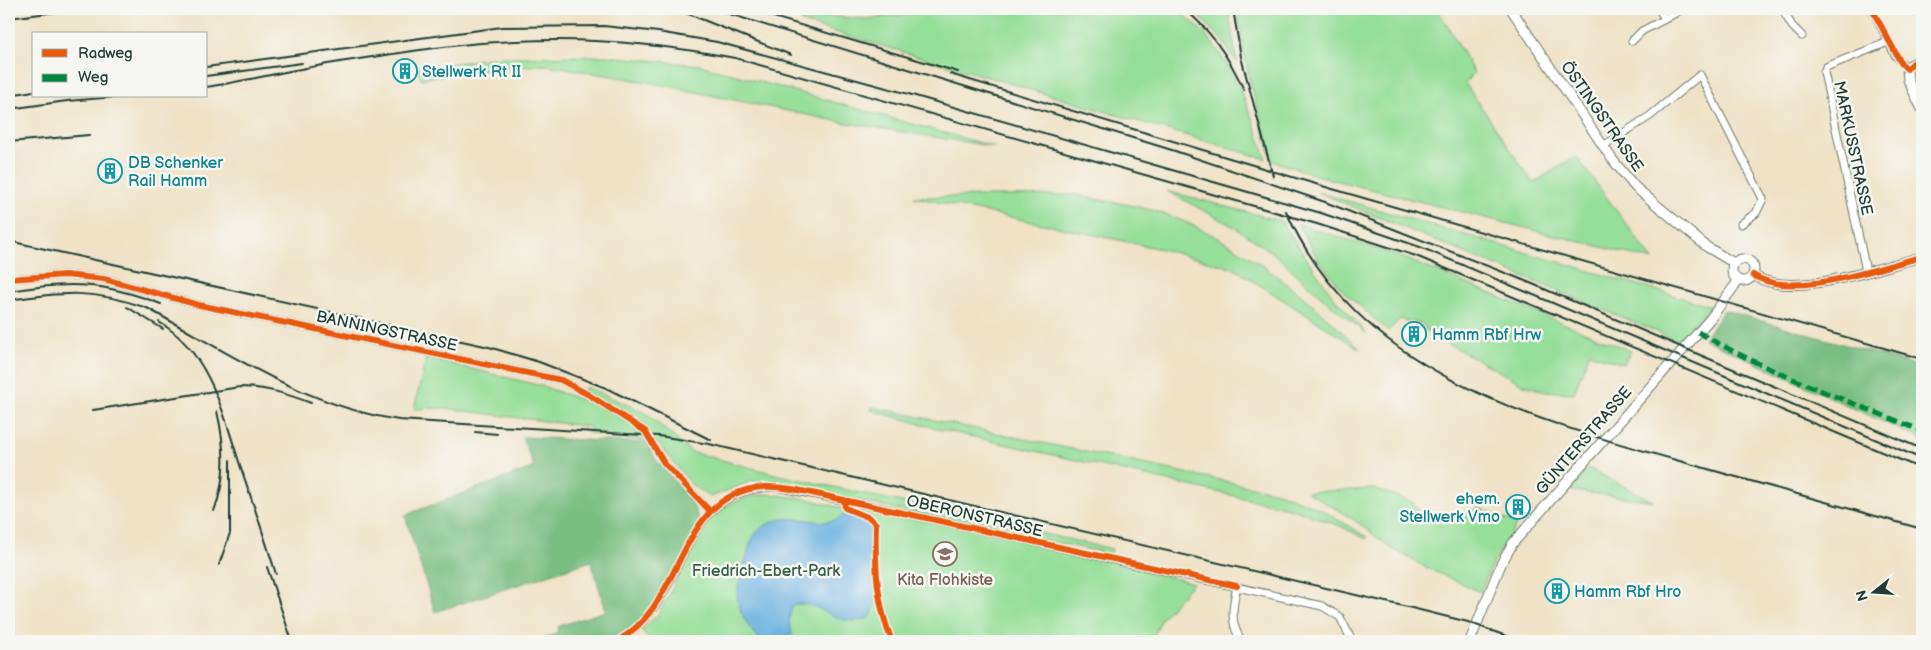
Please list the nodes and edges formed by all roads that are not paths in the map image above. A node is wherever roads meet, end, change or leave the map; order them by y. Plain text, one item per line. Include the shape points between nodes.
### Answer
1 (1511, 9) edge
2 (1659, 9) edge
3 (1682, 9) edge
4 (1782, 9) edge
5 (1872, 9) edge
6 (1665, 18) junction
7 (1802, 36) dead end
8 (1632, 41) dead end
9 (1888, 42) junction
10 (1922, 59) edge
11 (1907, 69) junction
12 (1922, 109) edge
13 (1603, 146) junction
14 (1741, 224) dead end
15 (1922, 257) edge
16 (1734, 263) junction
17 (1866, 271) junction
18 (1753, 275) junction
19 (9, 279) edge
20 (1739, 280) junction
21 (710, 511) junction
22 (1237, 586) junction
23 (1471, 638) edge
24 (617, 641) edge
25 (1242, 641) edge
26 (1352, 641) edge

1 - 13 street, ÖSTINGSTRASSE
2 - 6 street
3 - 6 street
4 - 7 street
5 - 9 street
6 - 8 street
9 - 11 street via 1894,55
9 - 17 street, MARKUSSTRASSE via 1826,67 1824,72
10 - 11 street
11 - 12 street via 1908,80
13 - 14 street via 1650,116 1700,75 1763,199 1756,213
13 - 16 street, ÖSTINGSTRASSE via 1635,187 1653,204 1707,247
15 - 17 street
16 - 18 street via 1747,259 1754,268
16 - 20 street via 1732,273
17 - 18 street via 1800,284 1768,283
18 - 20 street via 1748,280
19 - 21 street, BANNINGSTRASSE via 65,275 104,279 199,305 561,380 645,431 664,463
20 - 23 street, GÜNTERSTRASSE via 1710,318 1514,543 1501,564
21 - 22 street, OBERONSTRASSE via 730,496 751,489 776,487
21 - 24 street, OBERONSTRASSE via 692,537 653,611 636,629
22 - 25 street via 1232,620
22 - 26 street, OBERONSTRASSE via 1333,611 1344,622

